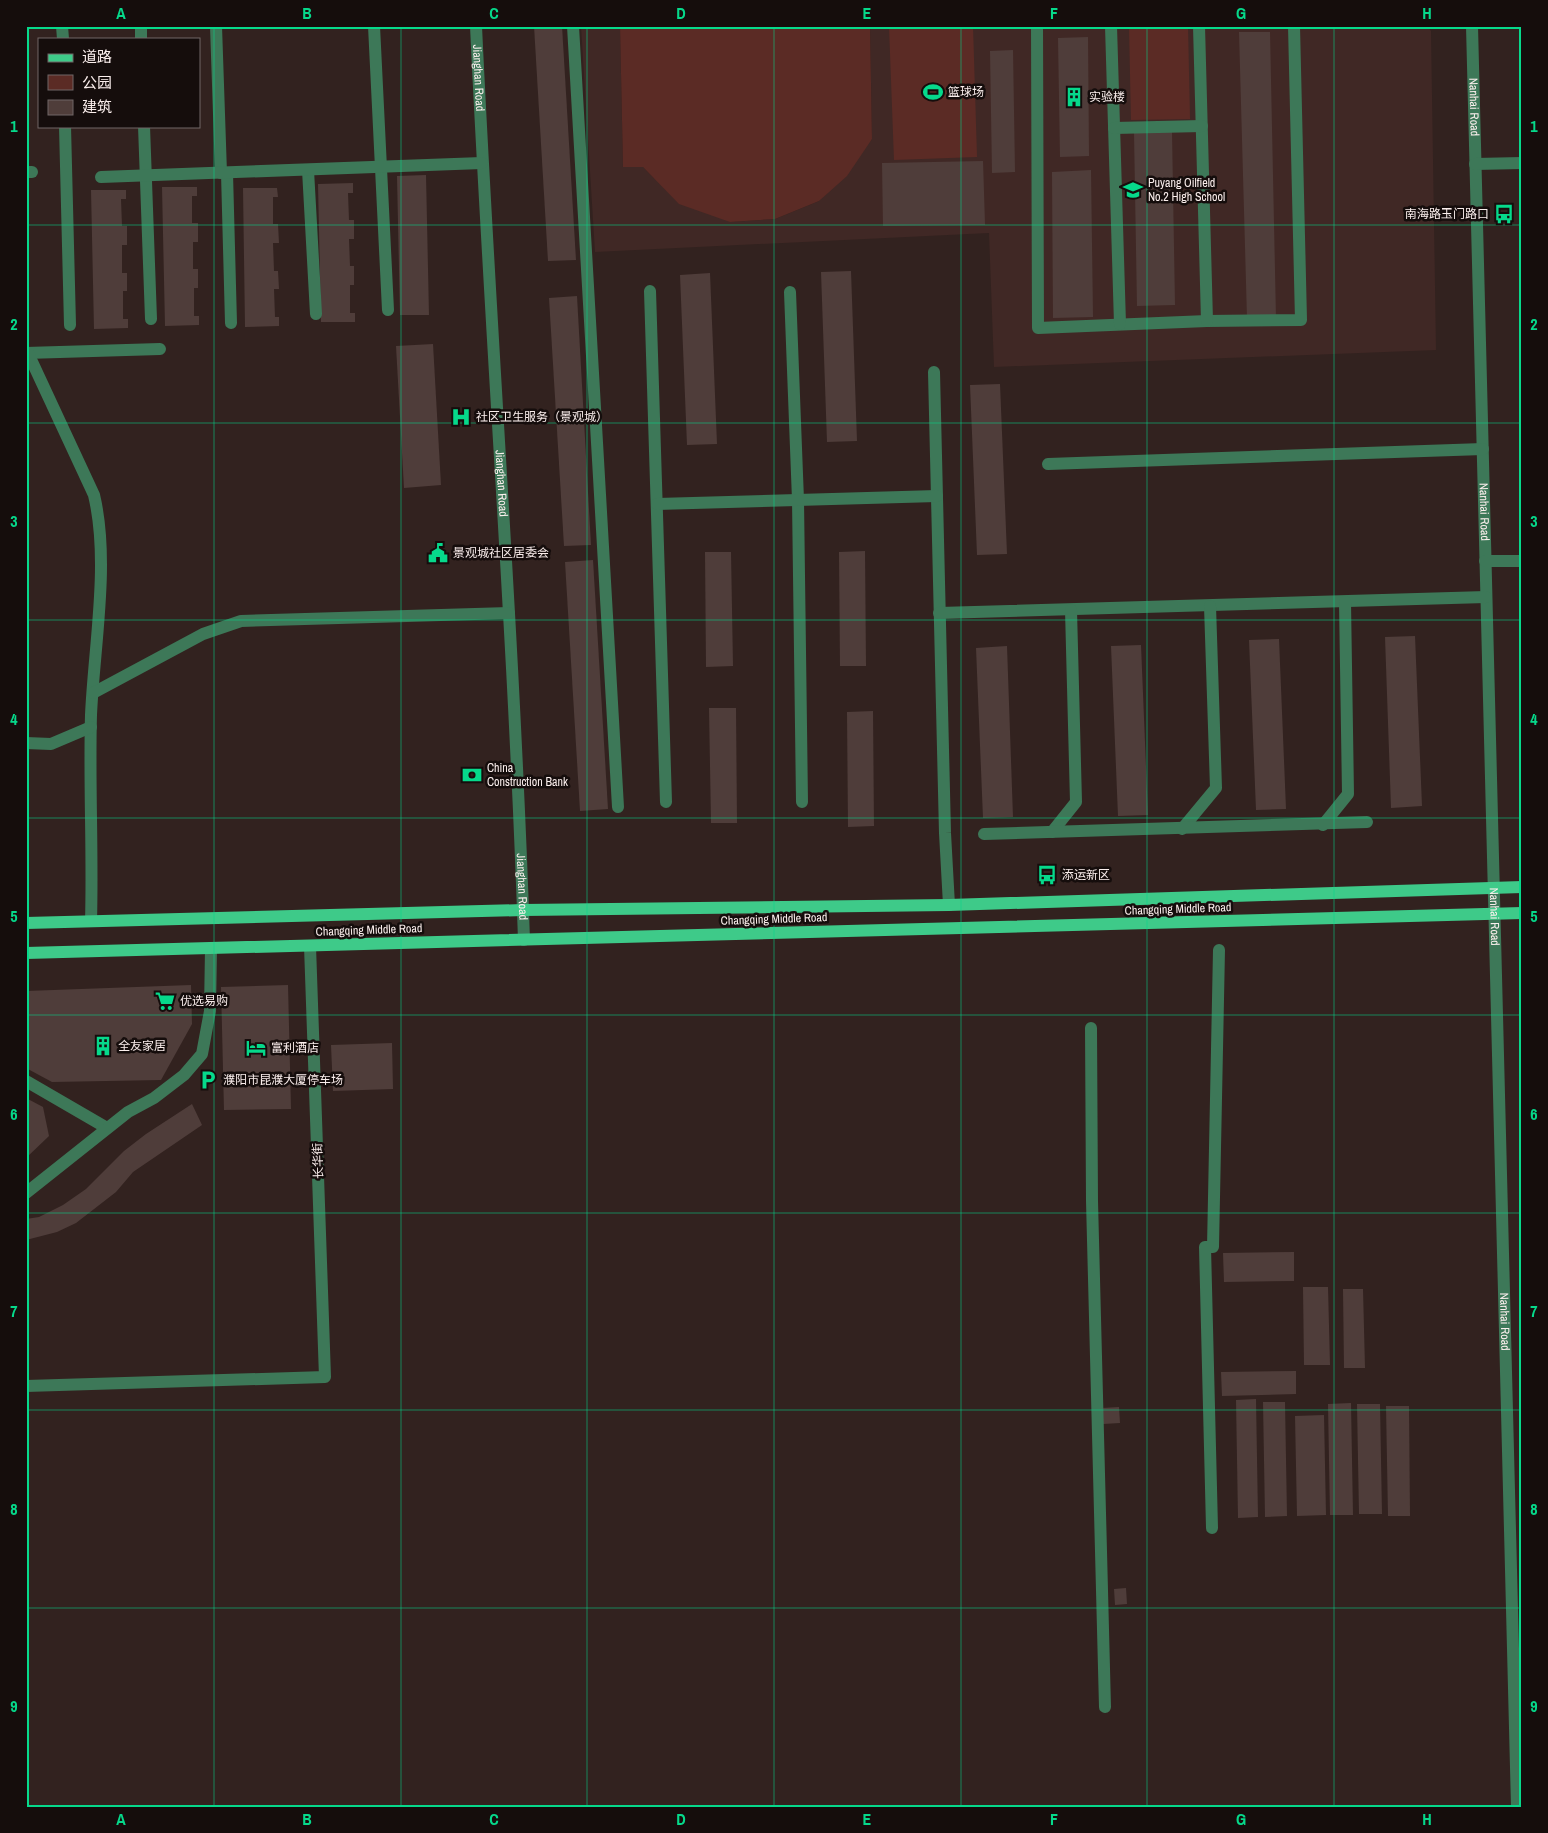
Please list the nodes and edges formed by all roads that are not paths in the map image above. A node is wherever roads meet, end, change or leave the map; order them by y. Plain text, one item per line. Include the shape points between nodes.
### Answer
1 (216, 26) edge
2 (374, 26) edge
3 (476, 26) edge
4 (573, 26) edge
5 (1037, 26) edge
6 (1111, 26) edge
7 (1199, 26) edge
8 (1294, 26) edge
9 (1472, 26) edge
10 (1202, 126) junction
11 (65, 128) edge
12 (144, 128) edge
13 (1114, 128) junction
14 (482, 163) junction
15 (1522, 163) edge
16 (1475, 164) junction
17 (381, 166) junction
18 (308, 170) junction
19 (224, 173) junction
20 (146, 175) junction
21 (101, 177) dead end
22 (650, 291) dead end
23 (790, 292) dead end
24 (388, 310) dead end
25 (316, 314) dead end
26 (151, 319) dead end
27 (1207, 321) junction
28 (231, 323) dead end
29 (1120, 324) junction
30 (70, 325) dead end
31 (160, 349) dead end
32 (27, 353) edge
33 (934, 372) dead end
34 (1483, 449) junction
35 (1048, 464) dead end
36 (937, 496) junction
37 (798, 500) junction
38 (657, 504) junction
39 (1485, 561) junction
40 (1522, 561) edge
41 (1486, 597) junction
42 (1345, 602) junction
43 (1210, 606) junction
44 (1072, 610) junction
45 (509, 613) junction
46 (939, 613) junction
47 (93, 693) junction
48 (92, 727) junction
49 (26, 743) edge
50 (666, 802) dead end
51 (802, 802) dead end
52 (618, 807) dead end
53 (1367, 822) dead end
54 (1323, 825) junction
55 (1182, 829) junction
56 (1052, 832) junction
57 (984, 834) dead end
58 (1522, 887) edge
59 (1495, 888) junction
60 (949, 905) junction
61 (523, 910) junction
62 (1522, 913) edge
63 (1496, 914) junction
64 (91, 921) junction
65 (26, 923) edge
66 (524, 940) junction
67 (310, 946) junction
68 (211, 948) junction
69 (1219, 950) dead end
70 (26, 953) edge
71 (1091, 1028) dead end
72 (26, 1081) edge
73 (107, 1128) junction
74 (26, 1194) edge
75 (26, 1386) edge
76 (1212, 1528) dead end
77 (1105, 1707) dead end
78 (1517, 1807) edge

1 - 19 street
2 - 17 street
3 - 14 street, Jianghan Road
4 - 52 street
5 - 29 street via 1038,328
6 - 13 street
7 - 10 street
8 - 27 street via 1301,320
9 - 16 street, Nanhai Road
10 - 13 street
10 - 27 street
11 - 30 street
12 - 20 street
13 - 29 street
14 - 17 street
14 - 45 street, Jianghan Road
15 - 16 street
16 - 34 street, Nanhai Road
17 - 18 street
17 - 24 street
18 - 19 street
18 - 25 street
19 - 20 street
19 - 28 street
20 - 21 street
20 - 26 street
22 - 38 street
23 - 37 street
27 - 29 street
31 - 32 street
32 - 47 street via 94,495 99,518 101,550
33 - 36 street
34 - 35 street
34 - 39 street, Nanhai Road
36 - 37 street
36 - 46 street
37 - 38 street
37 - 51 street
38 - 50 street
39 - 40 street
39 - 41 street, Nanhai Road
41 - 42 street
41 - 59 street, Nanhai Road
42 - 43 street
42 - 54 street via 1348,794
43 - 44 street
43 - 55 street via 1216,788
44 - 46 street
44 - 56 street via 1076,802
45 - 47 street via 241,621 202,634
45 - 61 street, Jianghan Road
46 - 60 street
47 - 48 street
48 - 49 street via 51,744
48 - 64 street
53 - 54 street
54 - 55 street
55 - 56 street
56 - 57 street
58 - 59 main road, Changqing Middle Road
59 - 60 main road, Changqing Middle Road
59 - 63 street, Nanhai Road
60 - 61 main road, Changqing Middle Road
61 - 64 main road, Changqing Middle Road
61 - 66 street, Jianghan Road
62 - 63 main road, Changqing Middle Road
63 - 66 main road, Changqing Middle Road
63 - 78 street, Nanhai Road
64 - 65 main road, Changqing Middle Road
66 - 67 main road, Changqing Middle Road
67 - 68 main road, Changqing Middle Road
67 - 75 street, 长华街 via 325,1377
68 - 70 main road, Changqing Middle Road
68 - 73 street via 210,1011 202,1054 184,1075
69 - 76 street via 1213,1246 1205,1247
71 - 77 street via 1092,1201
72 - 73 street
73 - 74 street

